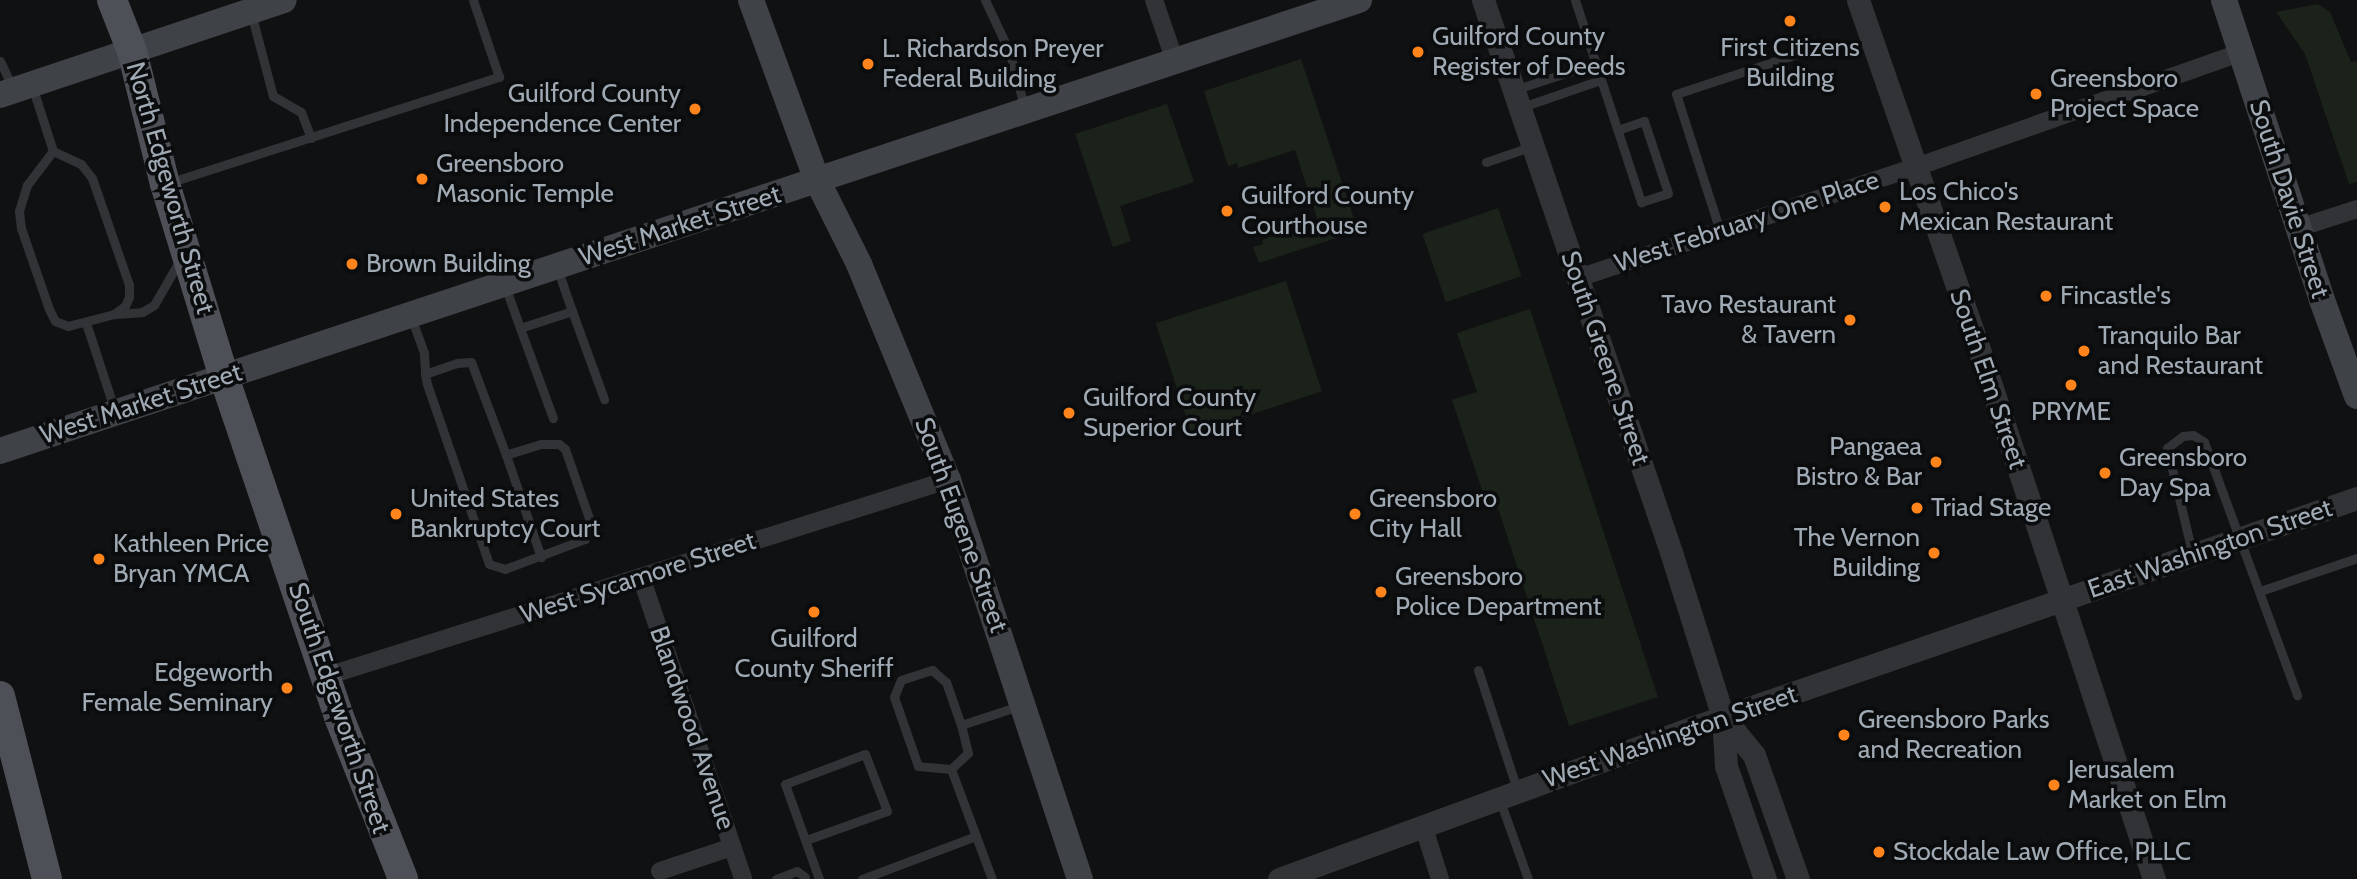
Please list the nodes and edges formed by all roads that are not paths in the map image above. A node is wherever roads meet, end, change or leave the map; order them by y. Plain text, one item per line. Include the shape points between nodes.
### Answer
1 (112, 0) edge
2 (284, 0) edge
3 (473, 0) edge
4 (751, 0) edge
5 (985, 0) edge
6 (1154, 0) edge
7 (1359, 0) edge
8 (1483, 0) edge
9 (1575, 0) edge
10 (1858, 0) edge
11 (2224, 0) edge
12 (251, 11) junction
13 (1826, 44) dead end
14 (132, 51) junction
15 (2240, 53) junction
16 (0, 61) edge
17 (1175, 61) junction
18 (1596, 63) junction
19 (1601, 80) junction
20 (15, 90) edge
21 (1517, 99) junction
22 (1026, 111) junction
23 (1618, 130) junction
24 (311, 138) junction
25 (1533, 146) junction
26 (53, 151) junction
27 (1486, 162) dead end
28 (1916, 167) junction
29 (817, 180) junction
30 (165, 184) junction
31 (2357, 209) edge
32 (2298, 228) junction
33 (1720, 231) junction
34 (185, 250) junction
35 (556, 267) junction
36 (1578, 278) junction
37 (505, 284) junction
38 (572, 311) junction
39 (114, 314) junction
40 (410, 315) junction
41 (86, 323) junction
42 (520, 328) junction
43 (425, 374) junction
44 (224, 377) junction
45 (2357, 396) edge
46 (604, 399) dead end
47 (115, 413) junction
48 (553, 418) dead end
49 (0, 451) edge
50 (506, 455) junction
51 (948, 480) junction
52 (2357, 498) edge
53 (2240, 537) junction
54 (2192, 554) junction
55 (541, 557) junction
56 (2357, 558) edge
57 (640, 577) junction
58 (2260, 591) junction
59 (2063, 600) junction
60 (1478, 670) dead end
61 (327, 676) junction
62 (2297, 695) dead end
63 (0, 696) edge
64 (1024, 704) junction
65 (1723, 718) junction
66 (961, 725) junction
67 (6, 750) edge
68 (951, 769) junction
69 (1508, 794) junction
70 (1423, 825) junction
71 (976, 836) junction
72 (806, 841) junction
73 (732, 847) junction
74 (660, 871) dead end
75 (818, 876) edge
76 (805, 878) edge
77 (47, 879) edge
78 (403, 879) edge
79 (743, 879) edge
80 (776, 879) edge
81 (862, 879) edge
82 (992, 879) edge
83 (1080, 879) edge
84 (1279, 879) edge
85 (1440, 879) edge
86 (1528, 879) edge
87 (1765, 879) edge
88 (1798, 879) edge
89 (2154, 879) edge

1 - 14 main road, North Edgeworth Street
2 - 12 main road
3 - 24 lane via 499,77
4 - 29 main road, South Eugene Street
5 - 22 lane via 1009,51
6 - 17 street
7 - 17 main road, West Market Street
8 - 21 street, South Greene Street
9 - 18 lane
10 - 28 street, South Elm Street
11 - 15 main road, South Davie Street
12 - 14 main road
12 - 24 lane via 273,96 301,112
13 - 33 lane via 1676,94
14 - 20 main road
14 - 30 main road, North Edgeworth Street
15 - 28 street, West February One Place
15 - 32 main road, South Davie Street
16 - 20 lane
17 - 22 main road, West Market Street
18 - 19 lane
18 - 21 lane
19 - 21 lane
19 - 23 lane
20 - 26 lane
21 - 25 street, South Greene Street
22 - 29 main road, West Market Street
23 - 23 lane via 1641,202 1668,193 1644,121
24 - 30 lane
25 - 27 lane
25 - 36 street, South Greene Street
26 - 39 lane via 81,164 92,178 128,285 125,306
26 - 41 lane via 27,185 19,211 21,228 55,321 68,326
28 - 33 street, West February One Place
28 - 59 street, South Elm Street
29 - 35 main road, West Market Street
29 - 51 main road, South Eugene Street via 859,264
30 - 34 main road, North Edgeworth Street
31 - 32 street
32 - 45 main road, South Davie Street
33 - 36 street, West February One Place
34 - 39 lane via 154,305 142,312
34 - 44 main road, North Edgeworth Street
35 - 37 main road, West Market Street
35 - 38 lane
36 - 65 street, South Greene Street
37 - 40 main road, West Market Street
37 - 42 lane
38 - 42 lane
38 - 46 lane
39 - 41 lane
40 - 43 lane via 424,353
40 - 44 main road, West Market Street
41 - 47 lane
42 - 48 lane
43 - 50 lane via 468,360 476,369
43 - 55 lane via 489,564 500,570
44 - 47 main road, West Market Street
44 - 61 main road, South Edgeworth Street
47 - 49 main road, West Market Street
50 - 55 lane
50 - 55 lane via 541,443 559,444 568,453 590,517 591,530 585,540
51 - 57 street, West Sycamore Street
51 - 64 main road, South Eugene Street
52 - 53 street, East Washington Street
53 - 54 street, East Washington Street
53 - 54 lane via 2204,442 2193,435 2183,436 2167,448
53 - 58 lane
54 - 59 street, East Washington Street
56 - 58 lane
57 - 61 street, West Sycamore Street
57 - 73 street, Blandwood Avenue
58 - 62 lane
59 - 65 street, West Washington Street
59 - 89 street, South Elm Street
60 - 69 lane
61 - 78 main road, South Edgeworth Street via 379,825
63 - 67 main road
64 - 66 lane
64 - 83 main road, South Eugene Street
65 - 69 street, West Washington Street
65 - 87 street, South Greene Street via 1726,766
65 - 88 street, South Greene Street via 1754,755
66 - 68 lane via 968,753
66 - 68 lane via 946,682 932,670 901,680 894,697 918,766
67 - 77 main road
68 - 71 lane
69 - 70 street, West Washington Street
69 - 86 lane
70 - 84 street, West Washington Street
70 - 85 street
71 - 81 lane
71 - 82 lane
72 - 72 lane via 785,784 865,754 887,811
72 - 75 lane
73 - 74 street
73 - 79 street, Blandwood Avenue
75 - 76 lane
76 - 80 lane via 797,871

